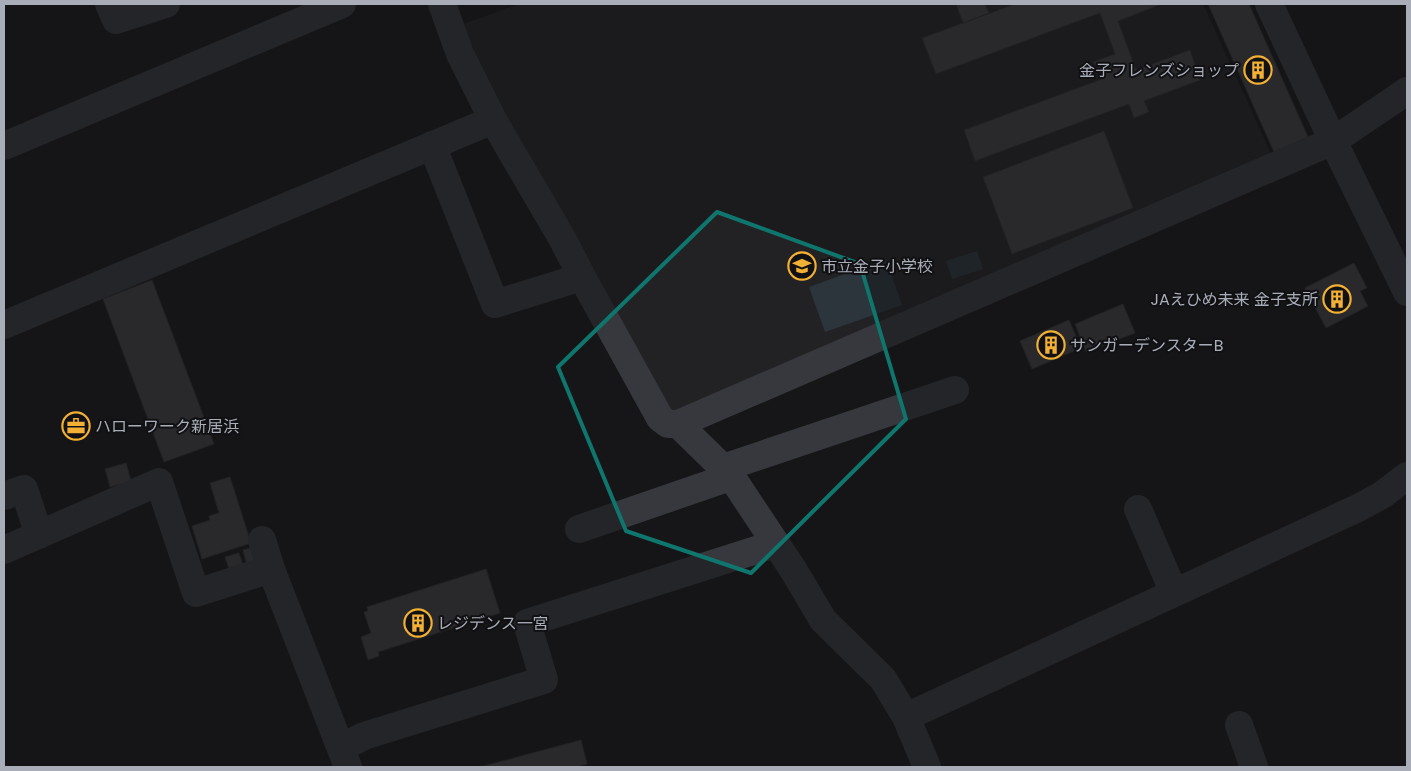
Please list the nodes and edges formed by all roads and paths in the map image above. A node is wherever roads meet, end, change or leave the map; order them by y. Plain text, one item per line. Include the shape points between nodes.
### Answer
1 (109, 4) edge
2 (166, 4) edge
3 (342, 4) edge
4 (442, 4) edge
5 (1269, 4) edge
6 (1407, 91) edge
7 (493, 120) junction
8 (1333, 141) junction
9 (432, 145) junction
10 (4, 146) edge
11 (582, 276) junction
12 (1407, 292) edge
13 (4, 325) edge
14 (955, 390) dead end
15 (678, 424) junction
16 (727, 472) junction
17 (1407, 476) edge
18 (4, 496) edge
19 (1138, 510) dead end
20 (579, 529) dead end
21 (39, 535) junction
22 (262, 540) dead end
23 (775, 544) junction
24 (4, 550) edge
25 (271, 569) junction
26 (1174, 593) junction
27 (906, 717) junction
28 (1239, 725) dead end
29 (345, 758) edge
30 (927, 767) edge
31 (1254, 767) edge

1 - 2 street via 116,20
3 - 10 street
4 - 7 street via 460,54
5 - 8 street
6 - 8 street
7 - 9 street
7 - 11 street
8 - 12 street
8 - 15 street
9 - 11 street via 495,304
9 - 13 street
11 - 15 street via 660,418 668,424
14 - 16 street
15 - 16 street
16 - 20 street
16 - 23 street
17 - 26 street via 1358,508
18 - 21 street via 24,490
19 - 26 street
21 - 24 street
21 - 25 street via 159,482 196,593
22 - 25 street
23 - 27 street via 823,620 883,678
23 - 29 street via 527,623 544,680 364,736
25 - 29 street
26 - 27 street
27 - 30 street
28 - 31 street

